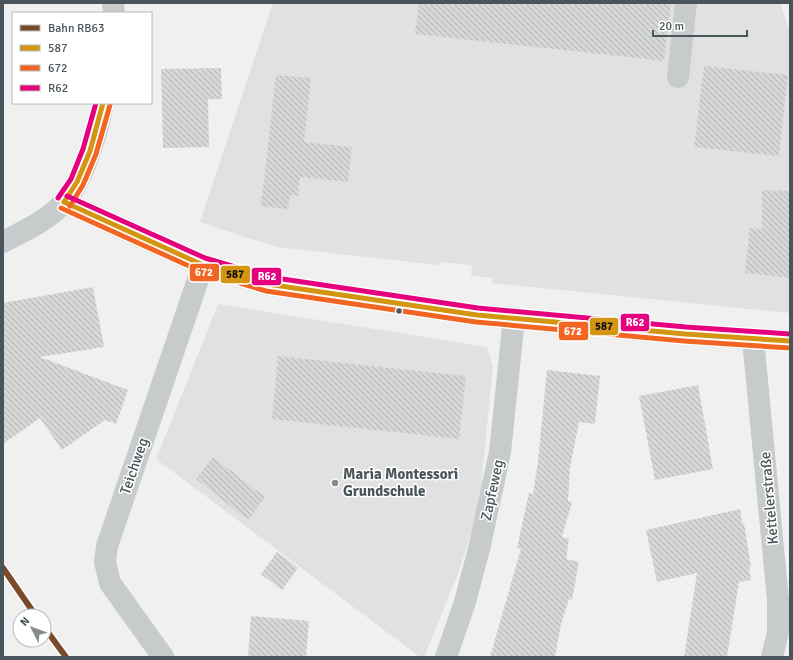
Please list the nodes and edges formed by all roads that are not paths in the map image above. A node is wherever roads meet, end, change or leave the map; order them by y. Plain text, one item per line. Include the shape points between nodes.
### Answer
1 (686, 3) edge
2 (678, 77) dead end
3 (103, 104) edge
4 (64, 202) junction
5 (3, 242) edge
6 (203, 265) junction
7 (514, 318) junction
8 (753, 339) junction
9 (790, 341) edge
10 (163, 657) edge
11 (446, 657) edge
12 (772, 657) edge

1 - 2 street
3 - 4 street via 90,151 77,182
4 - 5 street via 45,219
4 - 6 street
6 - 7 street via 267,284 477,315
6 - 10 street, Teichweg via 107,546 105,562 110,583
7 - 8 street
7 - 11 street, Zapfeweg via 500,452 480,546 465,602
8 - 9 street
8 - 12 street, Kettelerstraße via 778,600 778,632

